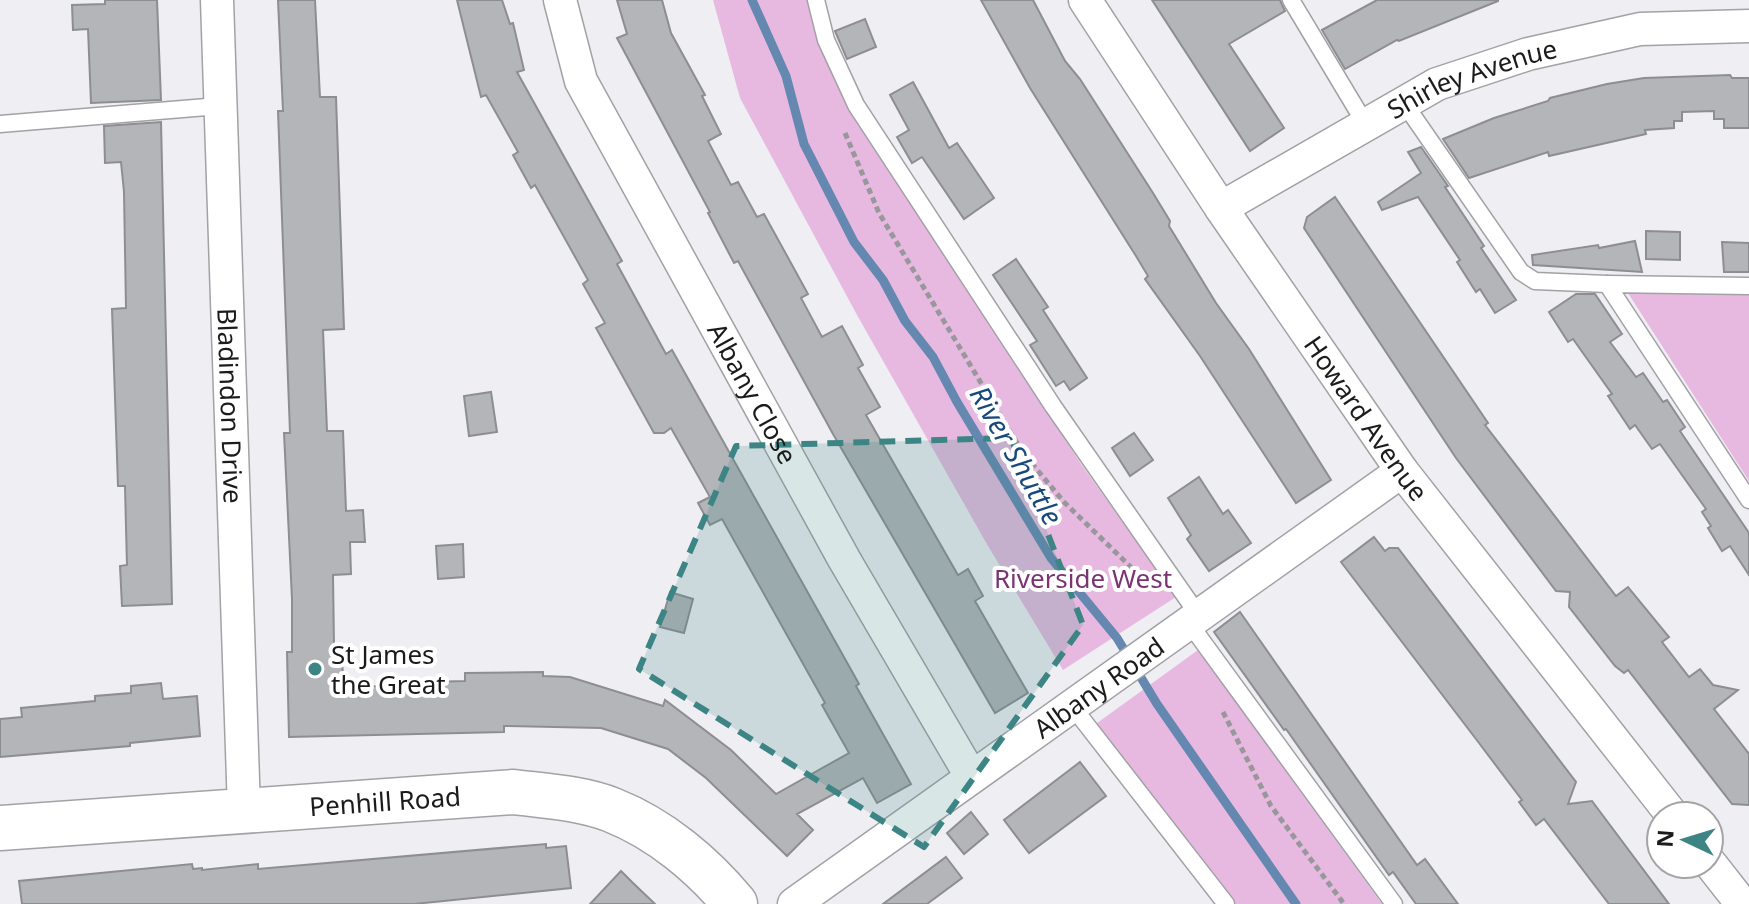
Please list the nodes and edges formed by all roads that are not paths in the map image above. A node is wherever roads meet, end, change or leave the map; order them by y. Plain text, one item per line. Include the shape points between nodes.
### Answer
1 (217, 0) edge
2 (560, 0) edge
3 (816, 0) edge
4 (1085, 0) edge
5 (1291, 0) edge
6 (1749, 26) edge
7 (1404, 103) junction
8 (219, 106) junction
9 (0, 124) edge
10 (1366, 125) junction
11 (1221, 208) junction
12 (1607, 284) junction
13 (1749, 286) edge
14 (1402, 471) junction
15 (1749, 500) edge
16 (1194, 620) junction
17 (1072, 706) junction
18 (971, 776) junction
19 (1660, 800) edge
20 (244, 810) junction
21 (0, 828) edge
22 (1723, 880) edge
23 (735, 904) edge
24 (794, 904) edge
25 (1226, 904) edge
26 (1394, 904) edge
27 (1742, 904) edge

1 - 8 street, Bladindon Drive
2 - 18 street, Albany Close via 581,81 844,559
3 - 16 lane via 826,40 856,105 1053,406 1186,594
4 - 11 street, Howard Avenue
5 - 10 lane
6 - 7 street, Shirley Avenue via 1640,29 1612,35 1528,54 1437,84
7 - 10 street, Shirley Avenue
7 - 12 lane via 1521,272 1535,281
8 - 9 lane
8 - 20 street, Bladindon Drive
10 - 11 street, Shirley Avenue
11 - 14 street, Howard Avenue
12 - 13 lane
12 - 15 lane
14 - 16 street, Albany Road
14 - 19 street, Howard Avenue
16 - 17 street, Albany Road
16 - 26 lane
17 - 18 street, Albany Road
17 - 25 lane
18 - 24 street, Albany Road
20 - 21 main road, Penhill Road
20 - 23 main road, Penhill Road via 514,792 567,799 611,809 654,831
22 - 27 street

